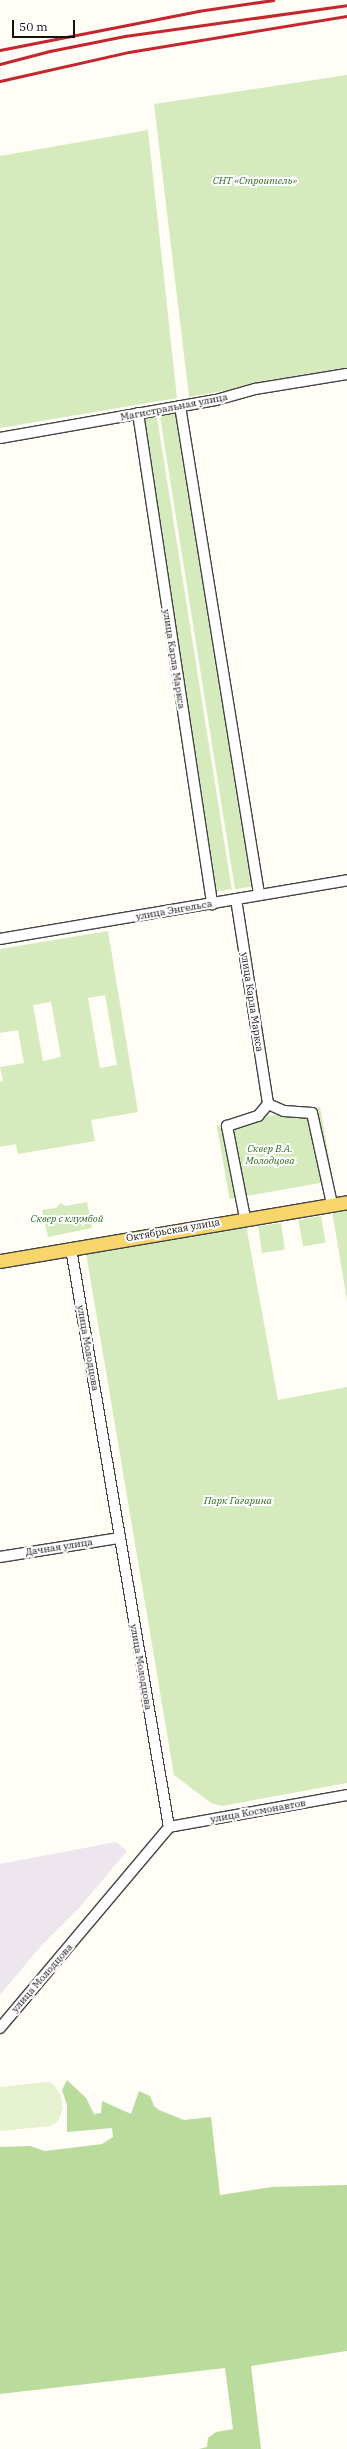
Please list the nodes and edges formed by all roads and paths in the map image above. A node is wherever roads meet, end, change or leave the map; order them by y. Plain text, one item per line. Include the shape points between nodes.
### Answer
1 (347, 374) edge
2 (180, 406) junction
3 (138, 414) junction
4 (0, 438) edge
5 (347, 880) edge
6 (259, 895) junction
7 (236, 899) junction
8 (212, 904) junction
9 (0, 939) edge
10 (268, 1104) junction
11 (347, 1202) edge
12 (332, 1204) junction
13 (244, 1218) junction
14 (71, 1248) junction
15 (0, 1261) edge
16 (119, 1538) junction
17 (0, 1557) edge
18 (347, 1795) edge
19 (169, 1827) junction
20 (0, 2028) edge

1 - 2 street, Магистральная улица via 255,389 216,400
2 - 3 street, Магистральная улица
2 - 6 street
3 - 4 street, Магистральная улица
3 - 8 street, улица Карла Маркса
5 - 6 street, улица Энгельса
6 - 7 street, улица Энгельса
7 - 8 street, улица Энгельса
7 - 10 street, улица Карла Маркса
8 - 9 street, улица Энгельса
10 - 12 street via 284,1111 312,1113
10 - 13 street via 258,1116 227,1126
11 - 12 main road, Октябрьская улица
12 - 13 main road, Октябрьская улица
13 - 14 main road, Октябрьская улица
14 - 15 main road, Октябрьская улица
14 - 16 street, улица Молодцова
16 - 17 street, Дачная улица
16 - 19 street, улица Молодцова
18 - 19 street, улица Космонавтов
19 - 20 street, улица Молодцова

